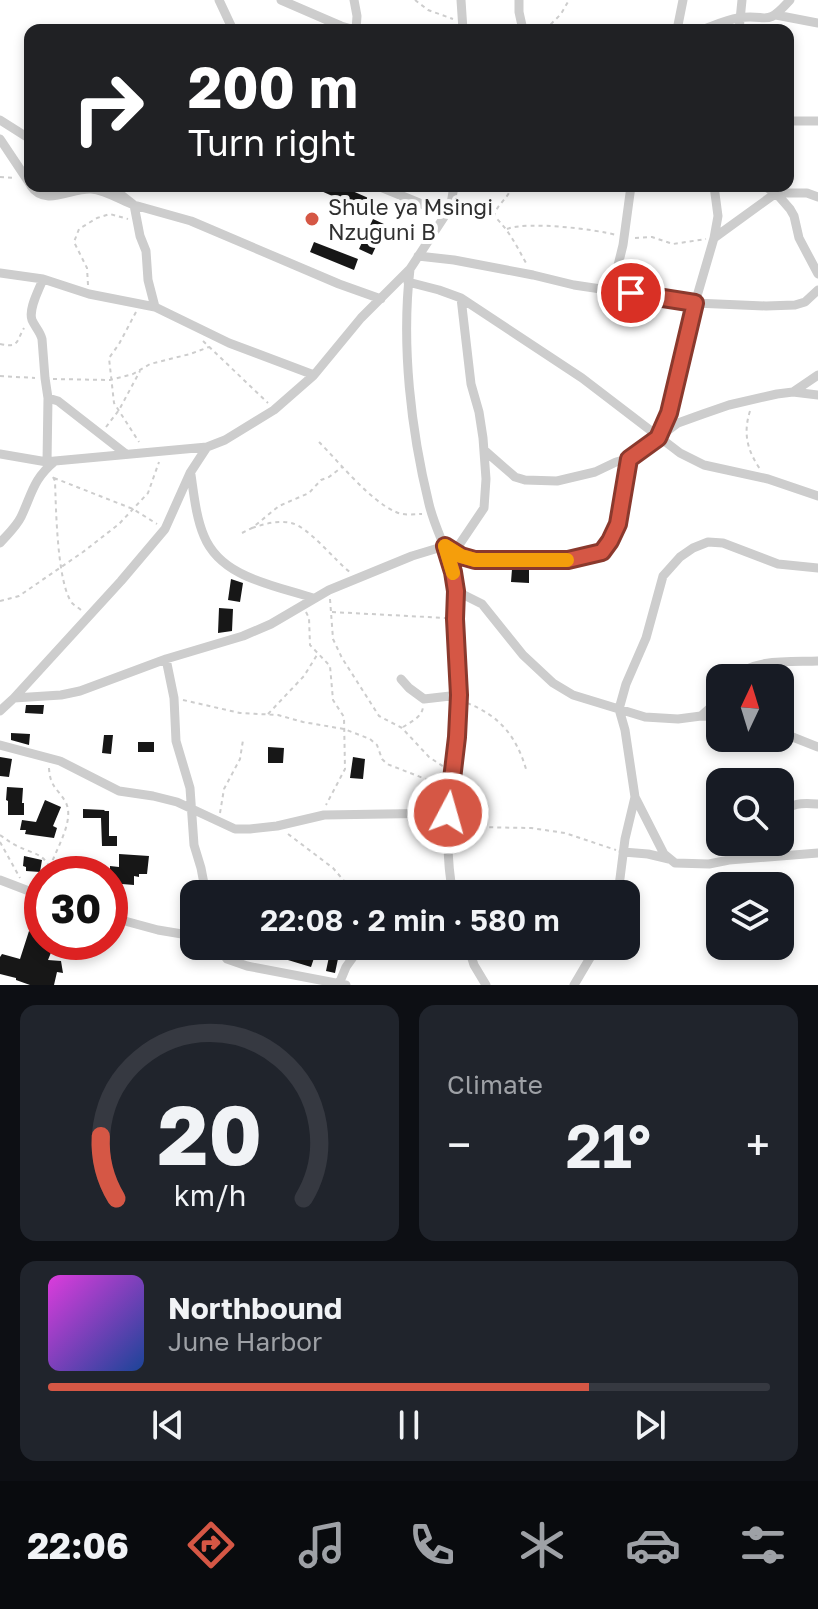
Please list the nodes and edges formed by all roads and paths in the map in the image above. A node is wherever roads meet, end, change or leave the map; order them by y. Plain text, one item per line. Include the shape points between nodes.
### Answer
1 (219, 0) edge
2 (281, 0) edge
3 (354, 0) edge
4 (415, 0) edge
5 (461, 0) edge
6 (519, 0) edge
7 (569, 0) edge
8 (683, 0) edge
9 (742, 0) edge
10 (790, 0) edge
11 (776, 15) junction
12 (740, 17) junction
13 (818, 23) edge
14 (230, 24) edge
15 (336, 24) edge
16 (356, 24) edge
17 (460, 24) edge
18 (462, 24) edge
19 (522, 24) edge
20 (551, 24) edge
21 (678, 24) edge
22 (719, 24) edge
23 (739, 24) edge
24 (0, 120) edge
25 (794, 121) edge
26 (818, 121) edge
27 (24, 135) edge
28 (0, 139) edge
29 (24, 175) edge
30 (0, 177) edge
31 (24, 182) edge
32 (37, 192) edge
33 (77, 192) edge
34 (103, 192) edge
35 (118, 192) edge
36 (393, 192) edge
37 (453, 192) edge
38 (510, 192) edge
39 (630, 192) edge
40 (715, 192) edge
41 (776, 193) junction
42 (818, 197) edge
43 (134, 205) junction
44 (446, 214) junction
45 (137, 222) junction
46 (507, 229) junction
47 (624, 236) junction
48 (714, 238) junction
49 (418, 256) junction
50 (410, 269) junction
51 (0, 273) edge
52 (818, 274) edge
53 (533, 275) junction
54 (43, 279) junction
55 (408, 282) junction
56 (612, 290) junction
57 (818, 290) edge
58 (89, 294) junction
59 (461, 298) junction
60 (381, 299) junction
61 (695, 303) junction
62 (141, 304) junction
63 (155, 307) junction
64 (31, 319) junction
65 (198, 337) dead end
66 (0, 344) edge
67 (209, 347) junction
68 (142, 368) junction
69 (314, 375) junction
70 (818, 375) edge
71 (0, 376) edge
72 (45, 378) junction
73 (110, 380) junction
74 (793, 392) junction
75 (818, 395) edge
76 (48, 398) junction
77 (754, 399) junction
78 (119, 410) junction
79 (274, 410) junction
80 (100, 433) junction
81 (658, 438) junction
82 (319, 442) dead end
83 (207, 447) junction
84 (484, 450) junction
85 (162, 451) junction
86 (145, 453) junction
87 (0, 454) edge
88 (126, 454) junction
89 (629, 459) junction
90 (51, 462) junction
91 (343, 466) junction
92 (190, 473) junction
93 (768, 479) junction
94 (818, 496) edge
95 (133, 509) junction
96 (432, 514) junction
97 (252, 528) junction
98 (165, 529) junction
99 (242, 533) dead end
100 (0, 543) edge
101 (445, 546) junction
102 (455, 551) junction
103 (61, 567) junction
104 (818, 568) edge
105 (359, 578) junction
106 (329, 590) junction
107 (456, 591) junction
108 (313, 598) junction
109 (0, 601) edge
110 (301, 605) junction
111 (331, 612) junction
112 (89, 617) junction
113 (455, 619) junction
114 (318, 654) junction
115 (166, 659) junction
116 (818, 661) edge
117 (761, 664) edge
118 (401, 679) dead end
119 (459, 697) junction
120 (14, 698) junction
121 (174, 698) junction
122 (424, 699) junction
123 (619, 709) junction
124 (0, 711) edge
125 (706, 712) edge
126 (267, 715) junction
127 (701, 716) junction
128 (706, 716) edge
129 (402, 728) junction
130 (344, 729) junction
131 (794, 738) edge
132 (243, 740) dead end
133 (0, 745) edge
134 (818, 747) edge
135 (42, 757) junction
136 (526, 769) dead end
137 (452, 772) junction
138 (450, 788) junction
139 (635, 797) junction
140 (794, 804) edge
141 (818, 804) edge
142 (191, 810) junction
143 (448, 813) junction
144 (320, 816) junction
145 (219, 822) junction
146 (277, 826) junction
147 (0, 835) edge
148 (0, 842) edge
149 (623, 852) junction
150 (818, 853) edge
151 (794, 855) edge
152 (41, 856) edge
153 (55, 856) edge
154 (777, 856) edge
155 (669, 859) junction
156 (0, 880) edge
157 (203, 880) edge
158 (343, 880) edge
159 (450, 880) edge
160 (620, 880) edge
161 (24, 884) edge
162 (24, 888) edge
163 (128, 922) edge
164 (180, 934) edge
165 (230, 960) edge
166 (351, 960) edge
167 (472, 960) edge
168 (589, 960) edge
169 (339, 984) edge
170 (346, 985) edge
171 (486, 985) edge
172 (574, 985) edge

1 - 14 street
2 - 15 street
3 - 16 street
4 - 17 path
5 - 18 street
6 - 19 street
7 - 20 path
8 - 21 street
9 - 12 street
10 - 11 street
11 - 12 street
11 - 13 street
12 - 22 street
12 - 23 street
24 - 27 street
25 - 26 street
28 - 29 street
30 - 31 path
32 - 33 street via 45,197
34 - 43 street
35 - 43 street
36 - 44 street
37 - 44 street
38 - 46 path via 494,214
39 - 47 street
40 - 48 street
41 - 42 street
41 - 48 street
41 - 52 street via 790,209
43 - 45 street
43 - 60 street via 191,221
44 - 49 street
45 - 58 path via 110,214 79,229 74,242 87,268
45 - 63 street
46 - 47 path via 522,225
46 - 53 path
47 - 48 path via 673,244
47 - 56 street
48 - 61 street
49 - 50 street
49 - 53 street
50 - 55 street
50 - 60 street
51 - 54 street
53 - 56 street
54 - 58 street
54 - 64 street
55 - 59 street
55 - 96 street via 411,415
56 - 61 street
57 - 61 street via 795,305
58 - 62 street
59 - 81 street via 582,378
59 - 84 street
60 - 69 street
61 - 81 street via 669,413
62 - 63 street
62 - 73 path via 109,356
63 - 69 street via 229,343
64 - 66 path via 18,342
64 - 72 street via 42,334
65 - 67 path
67 - 68 path
67 - 79 path
68 - 73 path
68 - 78 path
69 - 79 street
70 - 74 street
71 - 72 path
72 - 73 path
72 - 76 street
73 - 78 path
74 - 75 street
74 - 77 street
76 - 80 street
76 - 90 street
77 - 81 street via 678,423
77 - 93 path via 746,422 748,446
78 - 80 path
78 - 86 path
79 - 83 street
80 - 88 street
81 - 89 street
81 - 93 street via 704,465
82 - 91 path
83 - 85 street
83 - 92 street
84 - 89 street via 515,477 537,481 579,476
84 - 102 street via 484,508
85 - 86 street
85 - 95 path via 148,493
86 - 88 street
87 - 90 street
88 - 90 street
89 - 102 street via 618,524 602,552 568,560 475,560
90 - 100 street via 32,488 21,519
91 - 96 path via 395,512
91 - 97 path
92 - 98 street
92 - 108 street via 203,535 220,561 239,573
93 - 94 street
95 - 98 path
95 - 103 path
95 - 103 path via 53,477
96 - 101 street
97 - 99 path
97 - 105 path via 296,524
98 - 112 street
101 - 102 street
101 - 105 street
101 - 107 street
103 - 109 path via 19,596
103 - 112 path via 72,603
104 - 123 street via 787,566 716,542 703,543 680,557 663,576
105 - 106 street
106 - 108 street
106 - 111 path
107 - 113 street
107 - 123 street via 482,604 553,683 582,699
108 - 110 street
110 - 114 path via 309,618 310,645
110 - 115 street via 243,636
111 - 113 path
111 - 129 path via 331,633 342,658 379,716
112 - 120 street
113 - 119 street
114 - 126 path
114 - 130 path via 330,666 333,700 344,717
115 - 120 street via 80,691
115 - 121 street
116 - 117 street
118 - 122 street
119 - 122 street
119 - 136 path via 510,733
119 - 137 street
120 - 124 street
121 - 126 path
121 - 142 street via 176,741
122 - 129 path via 423,712
123 - 127 street via 657,719
123 - 139 street
125 - 127 street
126 - 130 path
127 - 128 street
129 - 137 path
130 - 138 path via 370,739 387,764
130 - 144 path via 345,769
131 - 134 street
132 - 145 path via 240,759 224,789
133 - 135 street
135 - 142 street via 119,791 169,800
135 - 153 path via 69,810
137 - 138 street
138 - 143 street
139 - 149 street
139 - 155 street
140 - 141 street
142 - 145 street
142 - 157 street
143 - 144 street
143 - 149 path via 472,827 565,833
143 - 159 street
144 - 146 street
145 - 146 street via 235,829
146 - 158 path
147 - 152 path
148 - 161 path
149 - 155 street
149 - 160 street
150 - 151 street
154 - 155 street via 686,865
156 - 162 street
163 - 164 street
165 - 169 street
166 - 169 street
167 - 171 street
168 - 172 street
169 - 170 street

